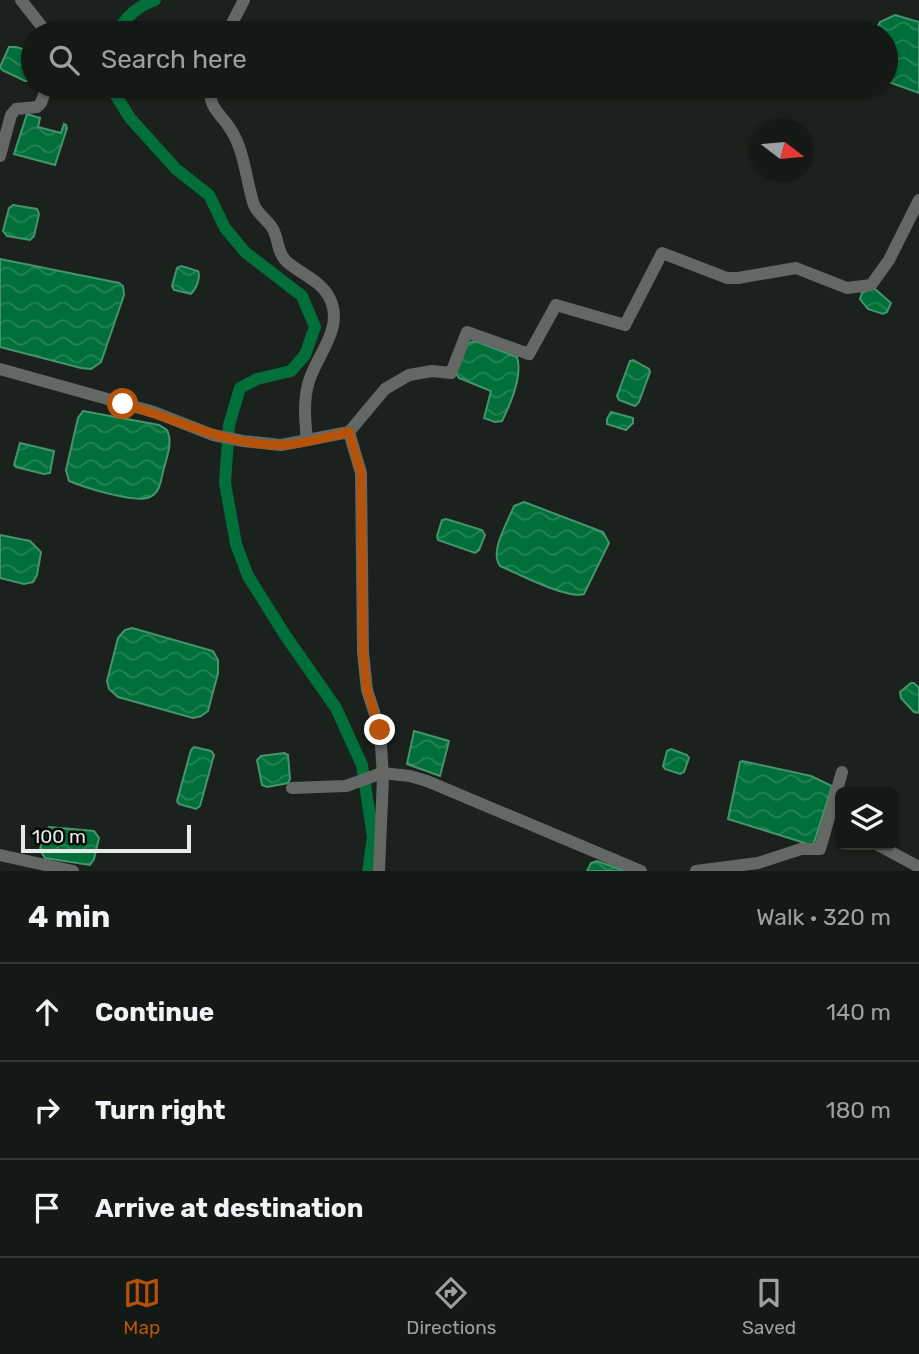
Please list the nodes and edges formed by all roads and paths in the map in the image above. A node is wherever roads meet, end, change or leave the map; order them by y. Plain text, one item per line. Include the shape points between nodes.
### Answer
1 (21, 0) edge
2 (244, 0) edge
3 (38, 21) edge
4 (233, 21) edge
5 (43, 98) edge
6 (212, 98) edge
7 (5, 118) edge
8 (0, 156) edge
9 (919, 200) edge
10 (0, 369) edge
11 (349, 432) junction
12 (307, 440) junction
13 (842, 772) dead end
14 (378, 774) junction
15 (292, 788) dead end
16 (834, 821) edge
17 (887, 850) edge
18 (0, 855) edge
19 (919, 867) edge
20 (73, 871) edge
21 (379, 871) edge
22 (640, 871) edge
23 (696, 871) edge

1 - 3 street
2 - 4 street
5 - 7 street via 37,107 16,109
6 - 12 street via 213,108 239,145 254,205 271,226 280,254 315,281 332,303 331,334 306,398
7 - 8 street
9 - 11 street via 871,285 847,288 796,268 727,278 662,253 625,325 556,304 529,354 467,332 451,373 409,374 386,389
10 - 12 street via 154,412 213,435 281,445
11 - 12 street
11 - 14 street via 361,473 363,652 367,690 380,730
13 - 16 street
14 - 15 street via 346,786
14 - 21 street
14 - 22 street via 427,781
16 - 23 street via 820,849
17 - 19 street
18 - 20 street

